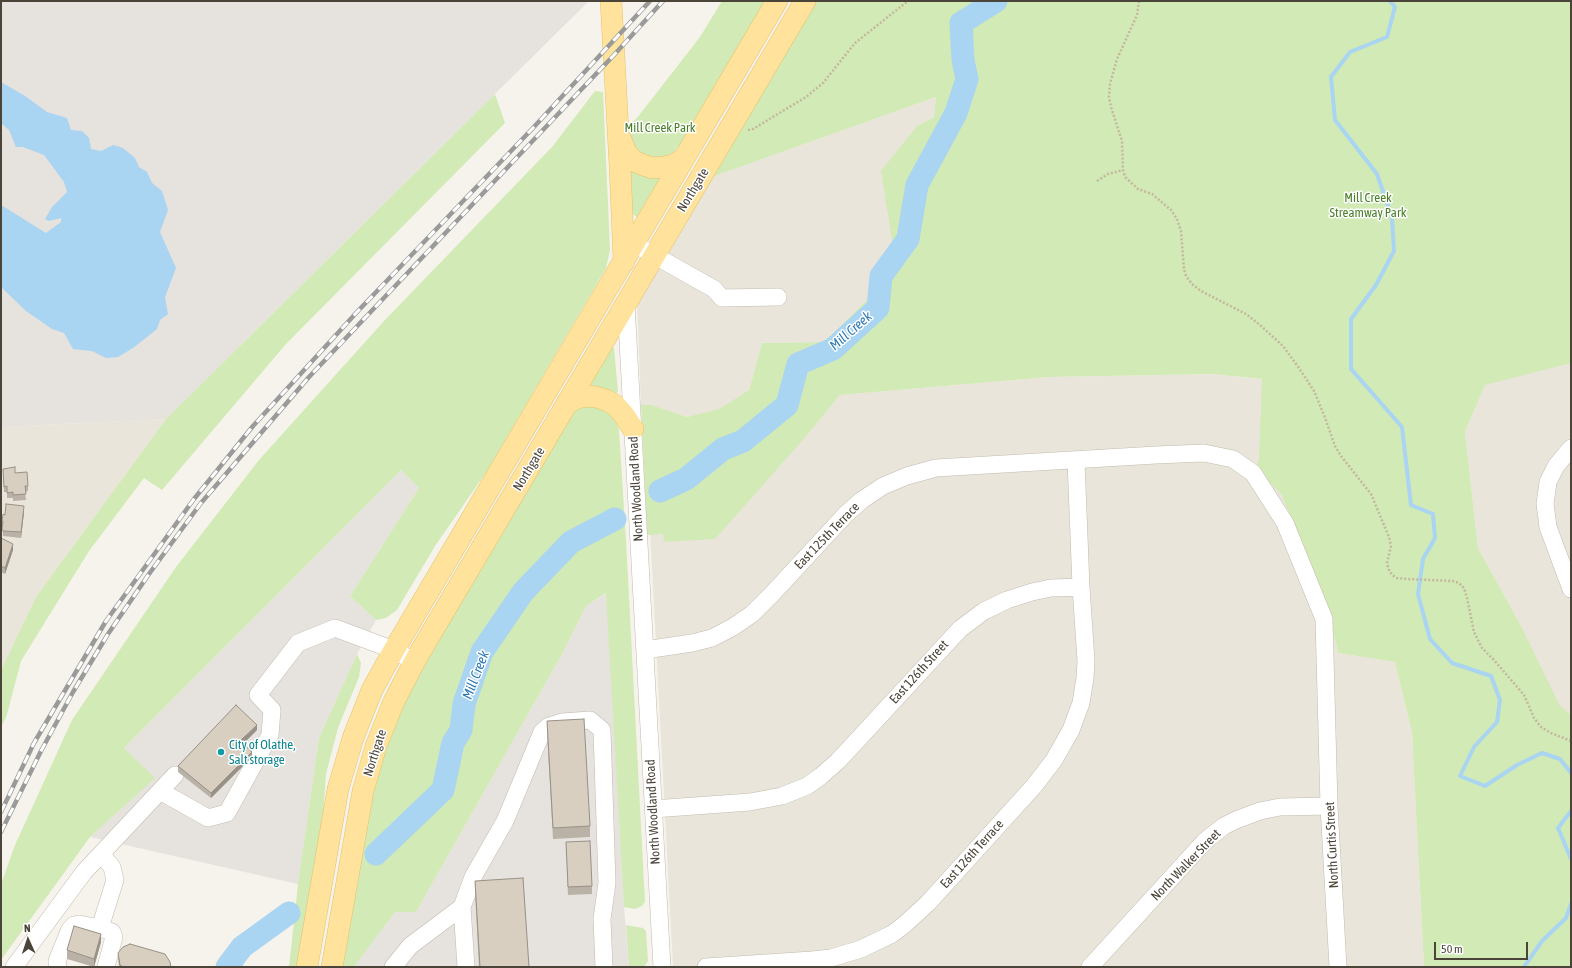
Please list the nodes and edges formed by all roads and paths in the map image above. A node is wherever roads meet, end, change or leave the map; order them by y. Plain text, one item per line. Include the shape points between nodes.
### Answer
1 (777, 1) edge
2 (805, 1) edge
3 (908, 1) edge
4 (1139, 1) edge
5 (611, 6) edge
6 (747, 130) dead end
7 (618, 133) junction
8 (684, 158) junction
9 (1122, 170) junction
10 (1097, 181) dead end
11 (629, 252) junction
12 (655, 255) junction
13 (778, 297) dead end
14 (626, 304) junction
15 (567, 403) junction
16 (633, 429) junction
17 (1571, 448) edge
18 (1156, 455) joint
19 (1076, 461) junction
20 (1081, 587) junction
21 (1571, 589) edge
22 (394, 650) junction
23 (645, 650) junction
24 (415, 662) junction
25 (1571, 741) edge
26 (175, 775) dead end
27 (160, 791) junction
28 (1329, 806) junction
29 (653, 809) junction
30 (101, 854) junction
31 (462, 907) junction
32 (100, 928) junction
33 (14, 967) edge
34 (58, 967) edge
35 (106, 967) edge
36 (307, 967) edge
37 (332, 967) edge
38 (393, 967) edge
39 (466, 967) edge
40 (604, 967) edge
41 (662, 967) edge
42 (706, 967) edge
43 (1090, 967) edge
44 (1338, 967) edge

1 - 8 main road, Northgate
2 - 12 main road, Northgate
3 - 6 path via 855,43 823,83 806,97 753,129
4 - 9 path via 1137,15 1117,59 1110,84 1111,107 1122,141
5 - 7 main road, North Woodland Road
7 - 8 main road via 628,154 634,161 643,165 663,167 674,165
7 - 11 main road, North Woodland Road
8 - 11 main road, Northgate
9 - 10 path
9 - 25 path via 1130,183 1152,194 1171,210 1177,219 1181,231 1184,269 1192,284 1246,314 1283,346 1299,368 1314,391 1335,446 1371,494 1389,537 1391,546 1387,563 1392,575 1396,578 1452,581 1464,588 1474,632 1482,648 1524,695 1541,727
11 - 12 street
11 - 14 main road, North Woodland Road
11 - 22 main road, Northgate
12 - 13 street via 714,289 722,298
12 - 14 main road, Northgate
14 - 15 main road, Northgate
14 - 16 street, North Woodland Road
15 - 16 main road via 586,396 606,400 615,405
15 - 24 main road, Northgate
16 - 23 street, North Woodland Road
17 - 21 street via 1553,471 1548,482 1545,504 1548,527
18 - 19 street, East 125th Terrace
18 - 28 street, North Curtis Street via 1204,453 1233,459 1253,473 1284,523 1324,620
19 - 20 street
19 - 23 street, East 125th Terrace via 936,468 884,486 846,514 752,614 712,638
20 - 29 street, East 126th Street via 1051,588 1032,592 984,611 960,629 838,761 807,786 782,796 750,802
20 - 42 street, East 126th Terrace via 1085,678 1081,703 1071,730 1054,760 1034,786 928,903 892,934 861,949 831,958
22 - 24 street
22 - 27 street via 335,628 298,643 258,695 272,710 270,735 227,813 208,818
22 - 36 main road, Northgate via 372,690 353,738 338,789
23 - 29 street, North Woodland Road
24 - 37 main road, Northgate via 391,707 363,791
26 - 27 street
27 - 30 street
28 - 43 street, North Walker Street via 1280,807 1248,815 1224,826 1205,841
28 - 44 street, North Curtis Street
29 - 41 street, North Woodland Road
30 - 32 street via 112,867 115,880
30 - 33 street via 84,872
31 - 38 street via 410,946
31 - 39 street
31 - 40 street via 473,878 504,821 542,732 549,726 562,722 590,720 602,730 607,883 602,919
32 - 34 street via 74,925 57,961
32 - 35 street via 112,932 114,937

